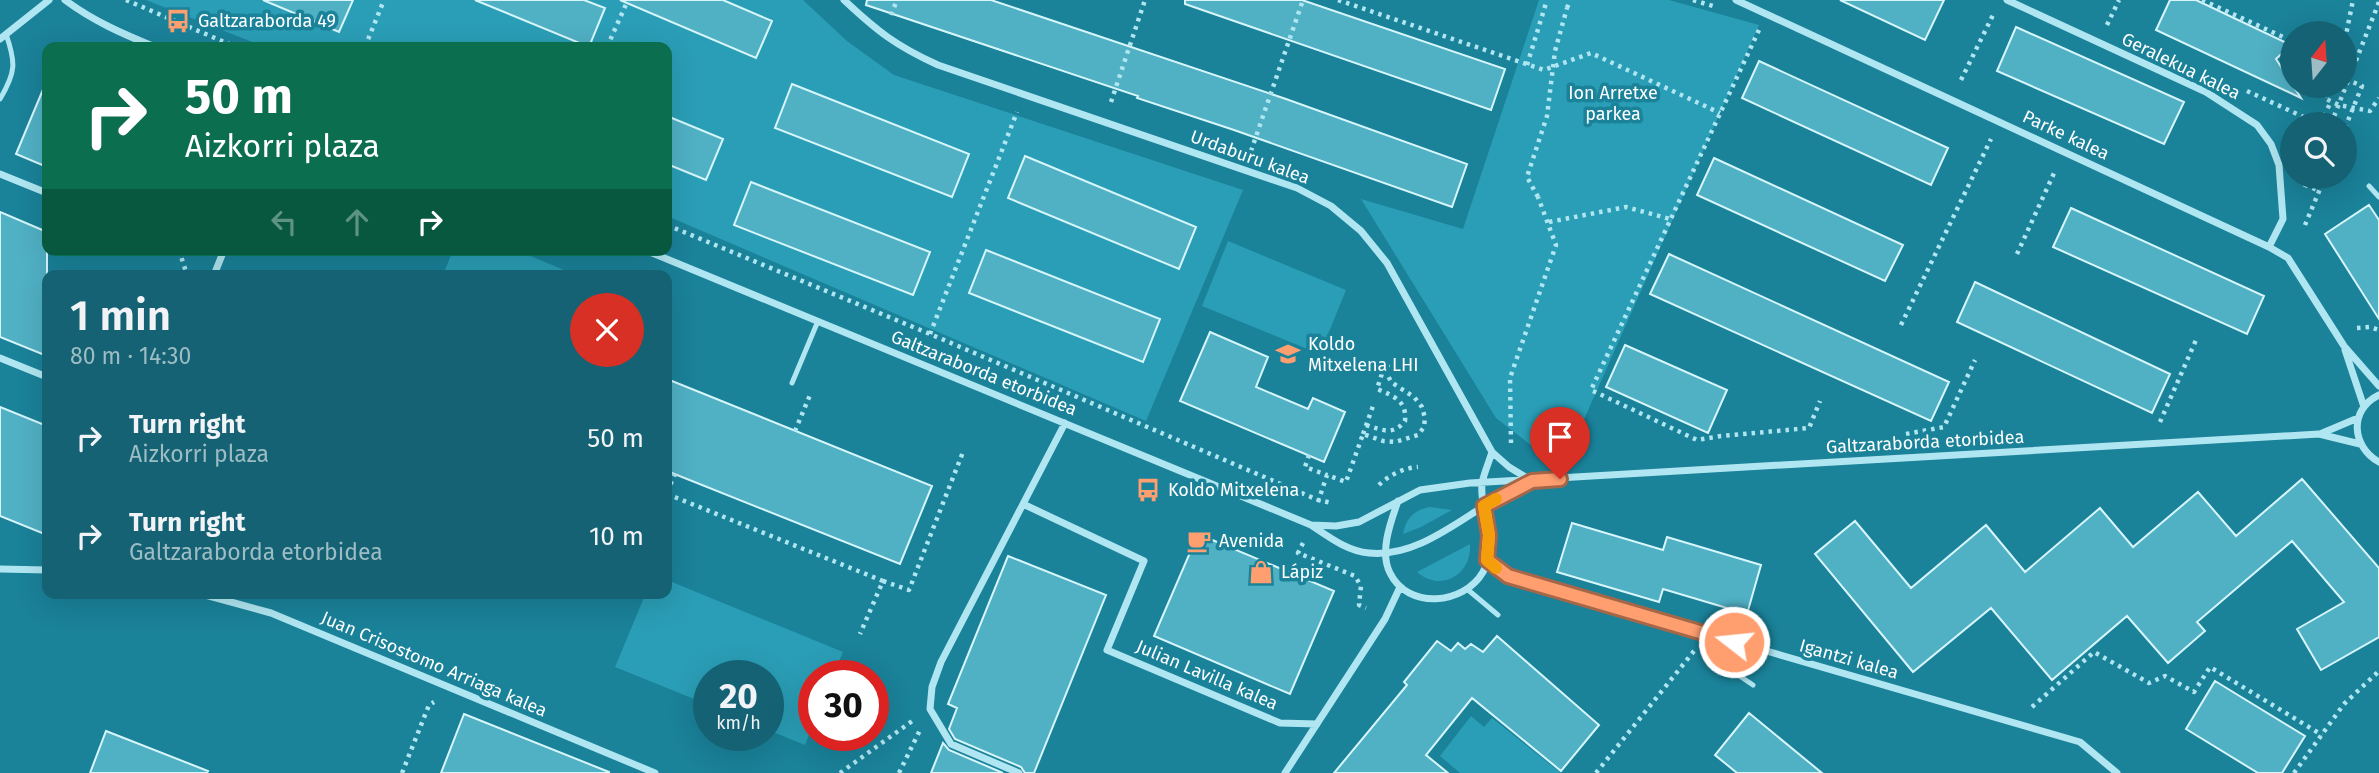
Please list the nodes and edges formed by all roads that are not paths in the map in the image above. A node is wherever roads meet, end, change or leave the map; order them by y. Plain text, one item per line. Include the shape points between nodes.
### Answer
1 (49, 0) edge
2 (65, 0) edge
3 (844, 0) edge
4 (1736, 0) edge
5 (2007, 0) edge
6 (3, 36) edge
7 (143, 42) edge
8 (0, 99) edge
9 (0, 174) edge
10 (2369, 186) dead end
11 (42, 191) edge
12 (2379, 197) edge
13 (2269, 247) junction
14 (660, 256) edge
15 (818, 321) junction
16 (2344, 345) junction
17 (0, 358) edge
18 (42, 375) edge
19 (792, 383) dead end
20 (2379, 386) edge
21 (2379, 395) edge
22 (2364, 407) junction
23 (2358, 418) junction
24 (1065, 424) junction
25 (2319, 434) junction
26 (2360, 444) junction
27 (1492, 452) junction
28 (2379, 462) edge
29 (1532, 481) junction
30 (1482, 482) junction
31 (1398, 500) junction
32 (1023, 504) junction
33 (1484, 506) junction
34 (1311, 526) junction
35 (1386, 553) junction
36 (1487, 560) junction
37 (0, 569) edge
38 (42, 570) edge
39 (1400, 587) junction
40 (1467, 589) junction
41 (221, 599) edge
42 (1498, 615) dead end
43 (1708, 634) junction
44 (1753, 684) dead end
45 (1317, 724) junction
46 (654, 773) edge
47 (1020, 773) edge
48 (1284, 773) edge
49 (2118, 773) edge

1 - 6 street
2 - 7 street via 106,26
3 - 27 street, Urdaburu kalea via 880,33 938,65 1297,188 1331,206 1361,231 1387,263
4 - 13 street, Parke kalea
5 - 13 street, Geralekua kalea via 2206,92 2257,125 2279,165 2283,219
6 - 8 lane via 15,60
9 - 11 street
10 - 12 lane
13 - 16 street, Parke kalea via 2288,258
14 - 15 street, Galtzaraborda etorbidea
15 - 19 lane
15 - 24 street, Galtzaraborda etorbidea
16 - 20 street, Parke kalea
16 - 22 street, Parke kalea
17 - 18 street
21 - 22 street
22 - 23 street
23 - 25 street, Galtzaraborda etorbidea
23 - 26 street
24 - 32 street
24 - 34 street, Galtzaraborda etorbidea
25 - 26 street, Galtzaraborda etorbidea
25 - 29 street, Galtzaraborda etorbidea
26 - 28 street
27 - 29 street, Urdaburu kalea
27 - 30 street
29 - 30 street, Galtzaraborda etorbidea
29 - 33 street, Galtzaraborda etorbidea
30 - 31 street, Galtzaraborda etorbidea via 1420,490
30 - 33 street
31 - 34 street, Galtzaraborda etorbidea via 1359,522
31 - 35 street
32 - 45 street, Julian Lavilla kalea via 1144,561 1107,650 1280,723
32 - 47 street via 941,662 930,709 951,744
33 - 35 street, Galtzaraborda etorbidea via 1427,540
33 - 36 street
34 - 35 street, Galtzaraborda etorbidea via 1343,546
35 - 39 street via 1389,573
36 - 40 street via 1484,571
36 - 43 street, Igantzi kalea via 1508,576
37 - 38 street
39 - 40 street via 1424,599 1439,600
39 - 45 street via 1385,619
40 - 42 lane
41 - 46 street, Juan Crisostomo Arriaga kalea via 271,612
43 - 44 lane via 1716,660
43 - 49 street, Igantzi kalea via 2080,742
45 - 48 street

